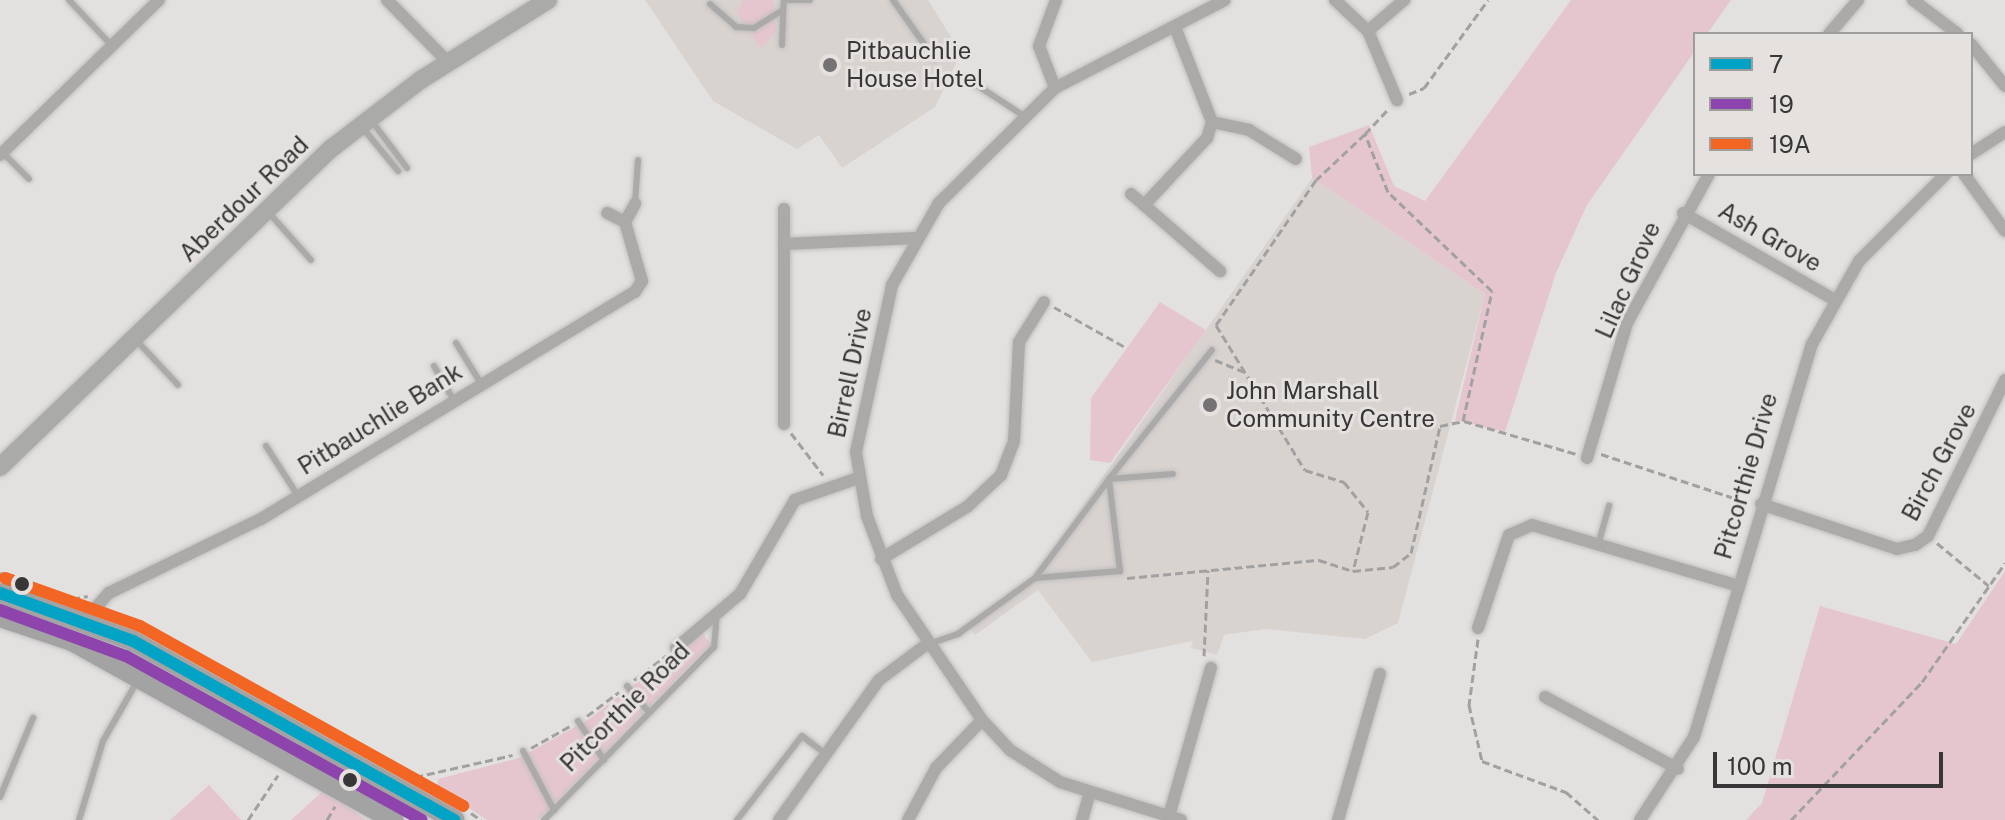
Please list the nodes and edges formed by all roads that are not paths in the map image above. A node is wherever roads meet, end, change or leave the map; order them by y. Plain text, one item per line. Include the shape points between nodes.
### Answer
1 (69, 0) edge
2 (159, 0) edge
3 (387, 0) edge
4 (548, 0) edge
5 (787, 0) edge
6 (810, 0) edge
7 (893, 0) edge
8 (1056, 0) edge
9 (1225, 0) edge
10 (1335, 0) edge
11 (1404, 0) edge
12 (1858, 0) edge
13 (1913, 0) edge
14 (710, 4) dead end
15 (783, 10) junction
16 (1175, 27) junction
17 (1368, 31) junction
18 (1831, 32) edge
19 (1955, 32) edge
20 (782, 45) dead end
21 (112, 46) junction
22 (1973, 46) edge
23 (934, 58) dead end
24 (449, 63) junction
25 (975, 84) dead end
26 (2005, 86) edge
27 (1055, 88) junction
28 (1397, 100) road end
29 (1024, 116) junction
30 (364, 121) junction
31 (1212, 122) junction
32 (2005, 132) edge
33 (1, 153) edge
34 (1973, 153) edge
35 (1296, 159) dead end
36 (638, 160) dead end
37 (407, 168) dead end
38 (398, 171) dead end
39 (1708, 176) edge
40 (1944, 176) edge
41 (1965, 176) edge
42 (29, 179) dead end
43 (1131, 194) dead end
44 (635, 204) joint
45 (1144, 205) junction
46 (784, 209) dead end
47 (267, 211) junction
48 (607, 213) dead end
49 (1683, 213) junction
50 (625, 222) junction
51 (2005, 231) edge
52 (915, 238) junction
53 (784, 244) junction
54 (311, 260) dead end
55 (1220, 271) dead end
56 (1835, 300) junction
57 (1044, 302) road end
58 (134, 338) junction
59 (456, 343) dead end
60 (1210, 353) road end
61 (434, 366) dead end
62 (2005, 380) edge
63 (480, 382) junction
64 (178, 385) dead end
65 (453, 399) junction
66 (784, 424) road end
67 (266, 446) dead end
68 (1588, 454) road end
69 (0, 467) edge
70 (1173, 474) dead end
71 (858, 478) junction
72 (1109, 479) junction
73 (298, 496) junction
74 (1761, 504) junction
75 (1609, 506) dead end
76 (1598, 545) junction
77 (881, 559) junction
78 (1035, 578) junction
79 (1736, 585) junction
80 (0, 593) edge
81 (717, 615) junction
82 (0, 617) edge
83 (86, 619) junction
84 (1478, 628) road end
85 (927, 644) junction
86 (676, 648) road end
87 (1211, 668) dead end
88 (1380, 674) dead end
89 (140, 677) junction
90 (627, 686) road end
91 (1545, 697) dead end
92 (650, 713) junction
93 (33, 718) dead end
94 (982, 720) junction
95 (578, 721) road end
96 (523, 751) road end
97 (826, 754) junction
98 (604, 760) junction
99 (1678, 769) junction
100 (1089, 795) junction
101 (0, 797) edge
102 (554, 810) junction
103 (1175, 818) edge
104 (79, 820) edge
105 (394, 820) edge
106 (455, 820) edge
107 (544, 820) edge
108 (737, 820) edge
109 (779, 820) edge
110 (908, 820) edge
111 (1082, 820) edge
112 (1338, 820) edge
113 (1640, 820) edge

1 - 21 lane
2 - 21 street
3 - 24 street
4 - 24 main road, Aberdour Road
5 - 6 lane
5 - 15 lane
7 - 23 lane
8 - 27 street via 1039,46
9 - 16 street, Birrell Drive
10 - 17 street
11 - 17 street
12 - 18 street
13 - 19 street
14 - 15 lane via 736,27 754,28
15 - 20 lane
16 - 27 street, Birrell Drive
16 - 31 street
17 - 28 street
21 - 33 street
22 - 26 street
24 - 30 main road, Aberdour Road
25 - 29 lane
27 - 29 street, Birrell Drive
29 - 52 street, Birrell Drive
30 - 37 lane
30 - 38 lane
30 - 47 main road, Aberdour Road
31 - 35 street via 1249,130
31 - 45 street via 1207,138
32 - 34 street
33 - 42 lane
36 - 44 lane
39 - 49 street, Lilac Grove
40 - 56 street, Pitcorthie Drive via 1893,220
41 - 51 street
43 - 45 street
44 - 50 street
45 - 55 street
46 - 53 street
47 - 54 lane
47 - 58 main road, Aberdour Road
48 - 50 street
49 - 56 street, Ash Grove
49 - 68 street, Lilac Grove via 1627,323
50 - 63 street, Pitbauchlie Bank via 640,287
52 - 53 street
52 - 71 street, Birrell Drive via 892,285 867,382
53 - 66 street via 790,385
56 - 74 street, Pitcorthie Drive via 1795,385
57 - 77 street via 1019,342 1014,441 1001,475 967,507
58 - 64 lane
58 - 69 main road, Aberdour Road
59 - 63 lane
60 - 72 lane
61 - 65 lane
62 - 74 street, Birch Grove via 1928,536 1897,549
63 - 65 street, Pitbauchlie Bank
65 - 73 street, Pitbauchlie Bank
67 - 73 lane
70 - 72 lane
71 - 77 street, Birrell Drive
71 - 81 street, Pitcorthie Road via 795,500 740,594
72 - 78 lane
72 - 78 lane via 1120,571
73 - 83 street, Pitbauchlie Bank via 109,593
74 - 79 street, Pitcorthie Drive
75 - 76 lane
76 - 79 street
76 - 84 street via 1532,525 1509,535
77 - 85 street, Birrell Drive
78 - 85 lane via 958,634
79 - 99 street, Pitcorthie Drive via 1694,737
80 - 83 main road
81 - 86 street, Pitcorthie Road
81 - 92 lane, Pitcorthie Road via 714,647
82 - 89 main road via 72,641
83 - 106 main road
85 - 94 street, Birrell Drive
85 - 97 street via 879,680
87 - 103 street
88 - 112 street
89 - 104 lane via 103,741
89 - 105 main road
90 - 92 lane
91 - 99 street
92 - 98 lane, Pitcorthie Road
93 - 101 lane
94 - 100 street, Birrell Drive via 1034,767
94 - 110 street via 936,768
95 - 98 lane
96 - 102 lane
97 - 108 lane via 802,736
97 - 109 street
98 - 102 lane, Pitcorthie Road
99 - 113 street, Pitcorthie Drive
100 - 103 street, Birrell Drive
100 - 111 street
102 - 107 lane, Pitcorthie Road

